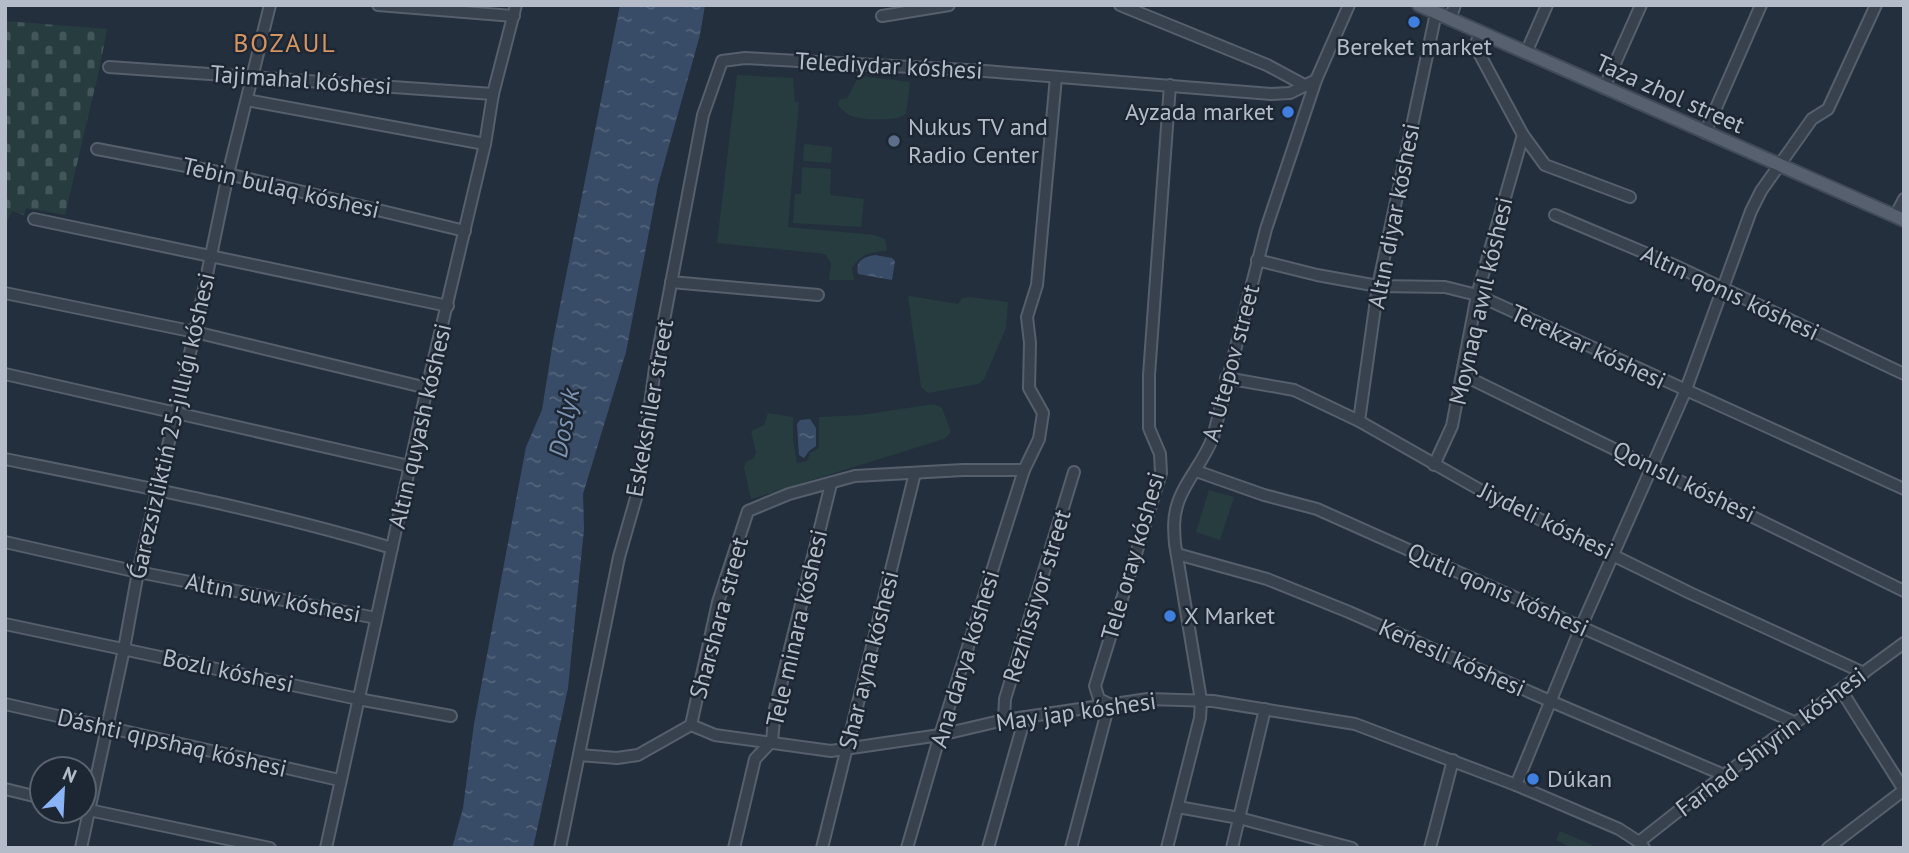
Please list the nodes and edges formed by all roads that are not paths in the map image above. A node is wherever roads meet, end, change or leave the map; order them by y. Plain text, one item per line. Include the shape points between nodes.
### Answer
1 (270, 5) edge
2 (378, 5) edge
3 (949, 5) edge
4 (1120, 5) edge
5 (1349, 5) edge
6 (1419, 5) edge
7 (1455, 5) edge
8 (1547, 5) edge
9 (1641, 5) edge
10 (1761, 5) edge
11 (1876, 5) edge
12 (515, 10) edge
13 (1436, 13) junction
14 (882, 16) dead end
15 (1450, 19) junction
16 (1480, 33) junction
17 (1526, 53) junction
18 (722, 61) joint
19 (109, 67) dead end
20 (251, 76) junction
21 (1056, 77) junction
22 (1311, 83) junction
23 (1170, 85) junction
24 (1604, 88) junction
25 (493, 94) junction
26 (247, 100) junction
27 (1705, 133) junction
28 (1523, 135) junction
29 (485, 144) junction
30 (97, 149) dead end
31 (1779, 165) junction
32 (228, 174) junction
33 (1630, 197) dead end
34 (1904, 199) edge
35 (1555, 215) dead end
36 (1900, 218) edge
37 (34, 219) dead end
38 (465, 231) junction
39 (211, 256) junction
40 (1258, 260) junction
41 (671, 282) junction
42 (1378, 286) junction
43 (1724, 289) junction
44 (5, 293) edge
45 (818, 295) dead end
46 (1477, 295) junction
47 (448, 306) junction
48 (195, 332) junction
49 (5, 374) edge
50 (1904, 374) edge
51 (1463, 375) junction
52 (1226, 378) junction
53 (427, 387) junction
54 (1685, 391) junction
55 (176, 412) junction
56 (1359, 421) junction
57 (5, 459) edge
58 (1434, 464) junction
59 (409, 466) junction
60 (1653, 467) junction
61 (1024, 470) junction
62 (1196, 471) junction
63 (915, 472) junction
64 (1074, 472) dead end
65 (831, 484) junction
66 (157, 489) junction
67 (1904, 489) edge
68 (5, 542) edge
69 (392, 548) junction
70 (1177, 554) junction
71 (1614, 555) junction
72 (138, 572) junction
73 (1904, 592) edge
74 (376, 618) junction
75 (5, 624) edge
76 (1581, 627) junction
77 (1904, 643) edge
78 (124, 649) junction
79 (1864, 673) junction
80 (1841, 690) junction
81 (358, 699) junction
82 (1202, 700) junction
83 (1550, 701) junction
84 (5, 704) edge
85 (1109, 704) junction
86 (1265, 709) junction
87 (451, 716) dead end
88 (1025, 718) junction
89 (1004, 720) junction
90 (1796, 723) junction
91 (691, 725) junction
92 (105, 729) junction
93 (940, 734) junction
94 (772, 741) junction
95 (847, 748) junction
96 (579, 755) junction
97 (98, 758) edge
98 (1453, 760) junction
99 (1724, 775) junction
100 (339, 780) junction
101 (1516, 785) junction
102 (5, 789) edge
103 (1904, 790) edge
104 (28, 795) edge
105 (1178, 807) junction
106 (98, 812) edge
107 (1238, 818) junction
108 (84, 825) edge
109 (1641, 845) edge
110 (1338, 846) edge
111 (81, 848) edge
112 (270, 848) edge
113 (326, 848) edge
114 (560, 848) edge
115 (734, 848) edge
116 (822, 848) edge
117 (907, 848) edge
118 (988, 848) edge
119 (1070, 848) edge
120 (1167, 848) edge
121 (1232, 848) edge
122 (1352, 848) edge
123 (1430, 848) edge
124 (1828, 848) edge

1 - 20 street, Ǵarezsizliktiń 25-jıllıǵı kóshesi
2 - 12 street
3 - 14 street
4 - 22 street
5 - 22 street, A. Utepov street
6 - 13 main road, Taza zhol street
7 - 15 street
8 - 17 street
9 - 24 street
10 - 27 street
11 - 31 street via 1828,110 1812,119
12 - 25 street, Altın quyash kóshesi
13 - 15 main road, Taza zhol street
13 - 42 street, Altın diyar kóshesi
15 - 16 main road, Taza zhol street
16 - 17 main road, Taza zhol street
16 - 28 street via 1478,50
17 - 24 main road, Taza zhol street
18 - 21 street, Telediydar kóshesi via 745,58
18 - 41 street, Eskekshiler street via 703,115
19 - 20 street, Tajimahal kóshesi
20 - 25 street, Tajimahal kóshesi
20 - 26 street, Ǵarezsizliktiń 25-jıllıǵı kóshesi
21 - 23 street, Telediydar kóshesi
21 - 61 street via 1037,285 1027,317 1029,388 1043,413 1039,439
22 - 23 street, Telediydar kóshesi via 1290,93 1271,94
22 - 40 street, A. Utepov street
23 - 85 street, Tele oray kóshesi via 1149,375 1149,428 1160,454 1161,474 1095,686 1099,699
24 - 27 main road, Taza zhol street
25 - 29 street, Altın quyash kóshesi
26 - 29 street
26 - 32 street, Ǵarezsizliktiń 25-jıllıǵı kóshesi
27 - 31 main road, Taza zhol street
28 - 33 street via 1545,165
28 - 46 street, Moynaq awıl kóshesi
29 - 38 street, Altın quyash kóshesi
30 - 32 street, Tebin bulaq kóshesi
31 - 36 main road, Taza zhol street
31 - 43 street via 1751,211
32 - 38 street, Tebin bulaq kóshesi
32 - 39 street, Ǵarezsizliktiń 25-jıllıǵı kóshesi
34 - 36 street
35 - 43 street, Altın qonıs kóshesi
37 - 39 street
38 - 47 street, Altın quyash kóshesi
39 - 47 street
39 - 48 street, Ǵarezsizliktiń 25-jıllıǵı kóshesi
40 - 42 street, Terekzar kóshesi
40 - 52 street, A. Utepov street
41 - 45 street
41 - 96 street, Eskekshiler street via 638,491 619,557
42 - 46 street, Terekzar kóshesi via 1445,287
42 - 56 street, Altın diyar kóshesi
43 - 50 street, Altın qonıs kóshesi
43 - 54 street
44 - 48 street
46 - 51 street, Moynaq awıl kóshesi
46 - 54 street, Terekzar kóshesi
47 - 53 street, Altın quyash kóshesi
48 - 53 street
48 - 55 street, Ǵarezsizliktiń 25-jıllıǵı kóshesi
49 - 55 street
51 - 58 street, Moynaq awıl kóshesi via 1452,426
51 - 60 street, Qonıslı kóshesi
52 - 56 street, Jiydeli kóshesi via 1294,390
52 - 62 street, A. Utepov street via 1213,437
53 - 59 street, Altın quyash kóshesi
54 - 60 street
54 - 67 street, Terekzar kóshesi
55 - 59 street
55 - 66 street, Ǵarezsizliktiń 25-jıllıǵı kóshesi
56 - 58 street, Jiydeli kóshesi
57 - 66 street
58 - 71 street, Jiydeli kóshesi
59 - 69 street, Altın quyash kóshesi
60 - 71 street
60 - 73 street, Qonıslı kóshesi
61 - 63 street
61 - 93 street, Ana darya kóshesi
62 - 70 street, A. Utepov street via 1177,506
62 - 76 street, Qutlı qonıs kóshesi via 1317,509
63 - 65 street via 855,476
63 - 95 street, Shar ayna kóshesi
64 - 89 street, Rezhissiyor street via 1005,699
65 - 91 street, Sharshara street via 748,511 718,601
65 - 94 street, Tele minara kóshesi via 775,709
66 - 69 street
66 - 72 street, Ǵarezsizliktiń 25-jıllıǵı kóshesi
68 - 72 street, Altın suw kóshesi
69 - 74 street, Altın quyash kóshesi
70 - 82 street, A. Utepov street
70 - 83 street, Keńesli kóshesi via 1267,579
71 - 76 street
71 - 79 street, Jiydeli kóshesi
72 - 74 street, Altın suw kóshesi
72 - 78 street, Ǵarezsizliktiń 25-jıllıǵı kóshesi
74 - 81 street, Altın quyash kóshesi
75 - 78 street, Bozlı kóshesi
76 - 83 street
76 - 90 street, Qutlı qonıs kóshesi
77 - 79 street, Farhad Shiyrin kóshesi
78 - 81 street, Bozlı kóshesi
78 - 92 street, Ǵarezsizliktiń 25-jıllıǵı kóshesi
79 - 80 street, Farhad Shiyrin kóshesi
80 - 90 street, Farhad Shiyrin kóshesi
80 - 103 street
81 - 87 street, Bozlı kóshesi
81 - 100 street, Altın quyash kóshesi
82 - 85 street, May jap kóshesi
82 - 86 street, May jap kóshesi
82 - 105 street, A. Utepov street
83 - 99 street, Keńesli kóshesi
83 - 101 street
84 - 92 street, Dáshti qıpshaq kóshesi
85 - 88 street, May jap kóshesi
85 - 119 street
86 - 98 street, May jap kóshesi via 1355,724
86 - 107 street
88 - 89 street, May jap kóshesi
88 - 118 street
89 - 93 street, May jap kóshesi
90 - 99 street, Farhad Shiyrin kóshesi
91 - 94 street, May jap kóshesi via 715,735
91 - 96 street via 638,755
92 - 97 street, Ǵarezsizliktiń 25-jıllıǵı kóshesi
92 - 100 street, Dáshti qıpshaq kóshesi
93 - 95 street, May jap kóshesi
93 - 117 street, Ana darya kóshesi
94 - 95 street, May jap kóshesi via 831,751
94 - 115 street, Tele minara kóshesi via 755,759
95 - 116 street, Shar ayna kóshesi
96 - 114 street, Eskekshiler street
98 - 101 street, May jap kóshesi
98 - 123 street
99 - 109 street, Farhad Shiyrin kóshesi
100 - 113 street, Altın quyash kóshesi
101 - 109 street, May jap kóshesi via 1619,829
102 - 104 street
103 - 124 street
105 - 107 street
105 - 120 street, A. Utepov street
106 - 112 street
107 - 110 street
107 - 121 street
108 - 111 street, Ǵarezsizliktiń 25-jıllıǵı kóshesi
110 - 122 street

